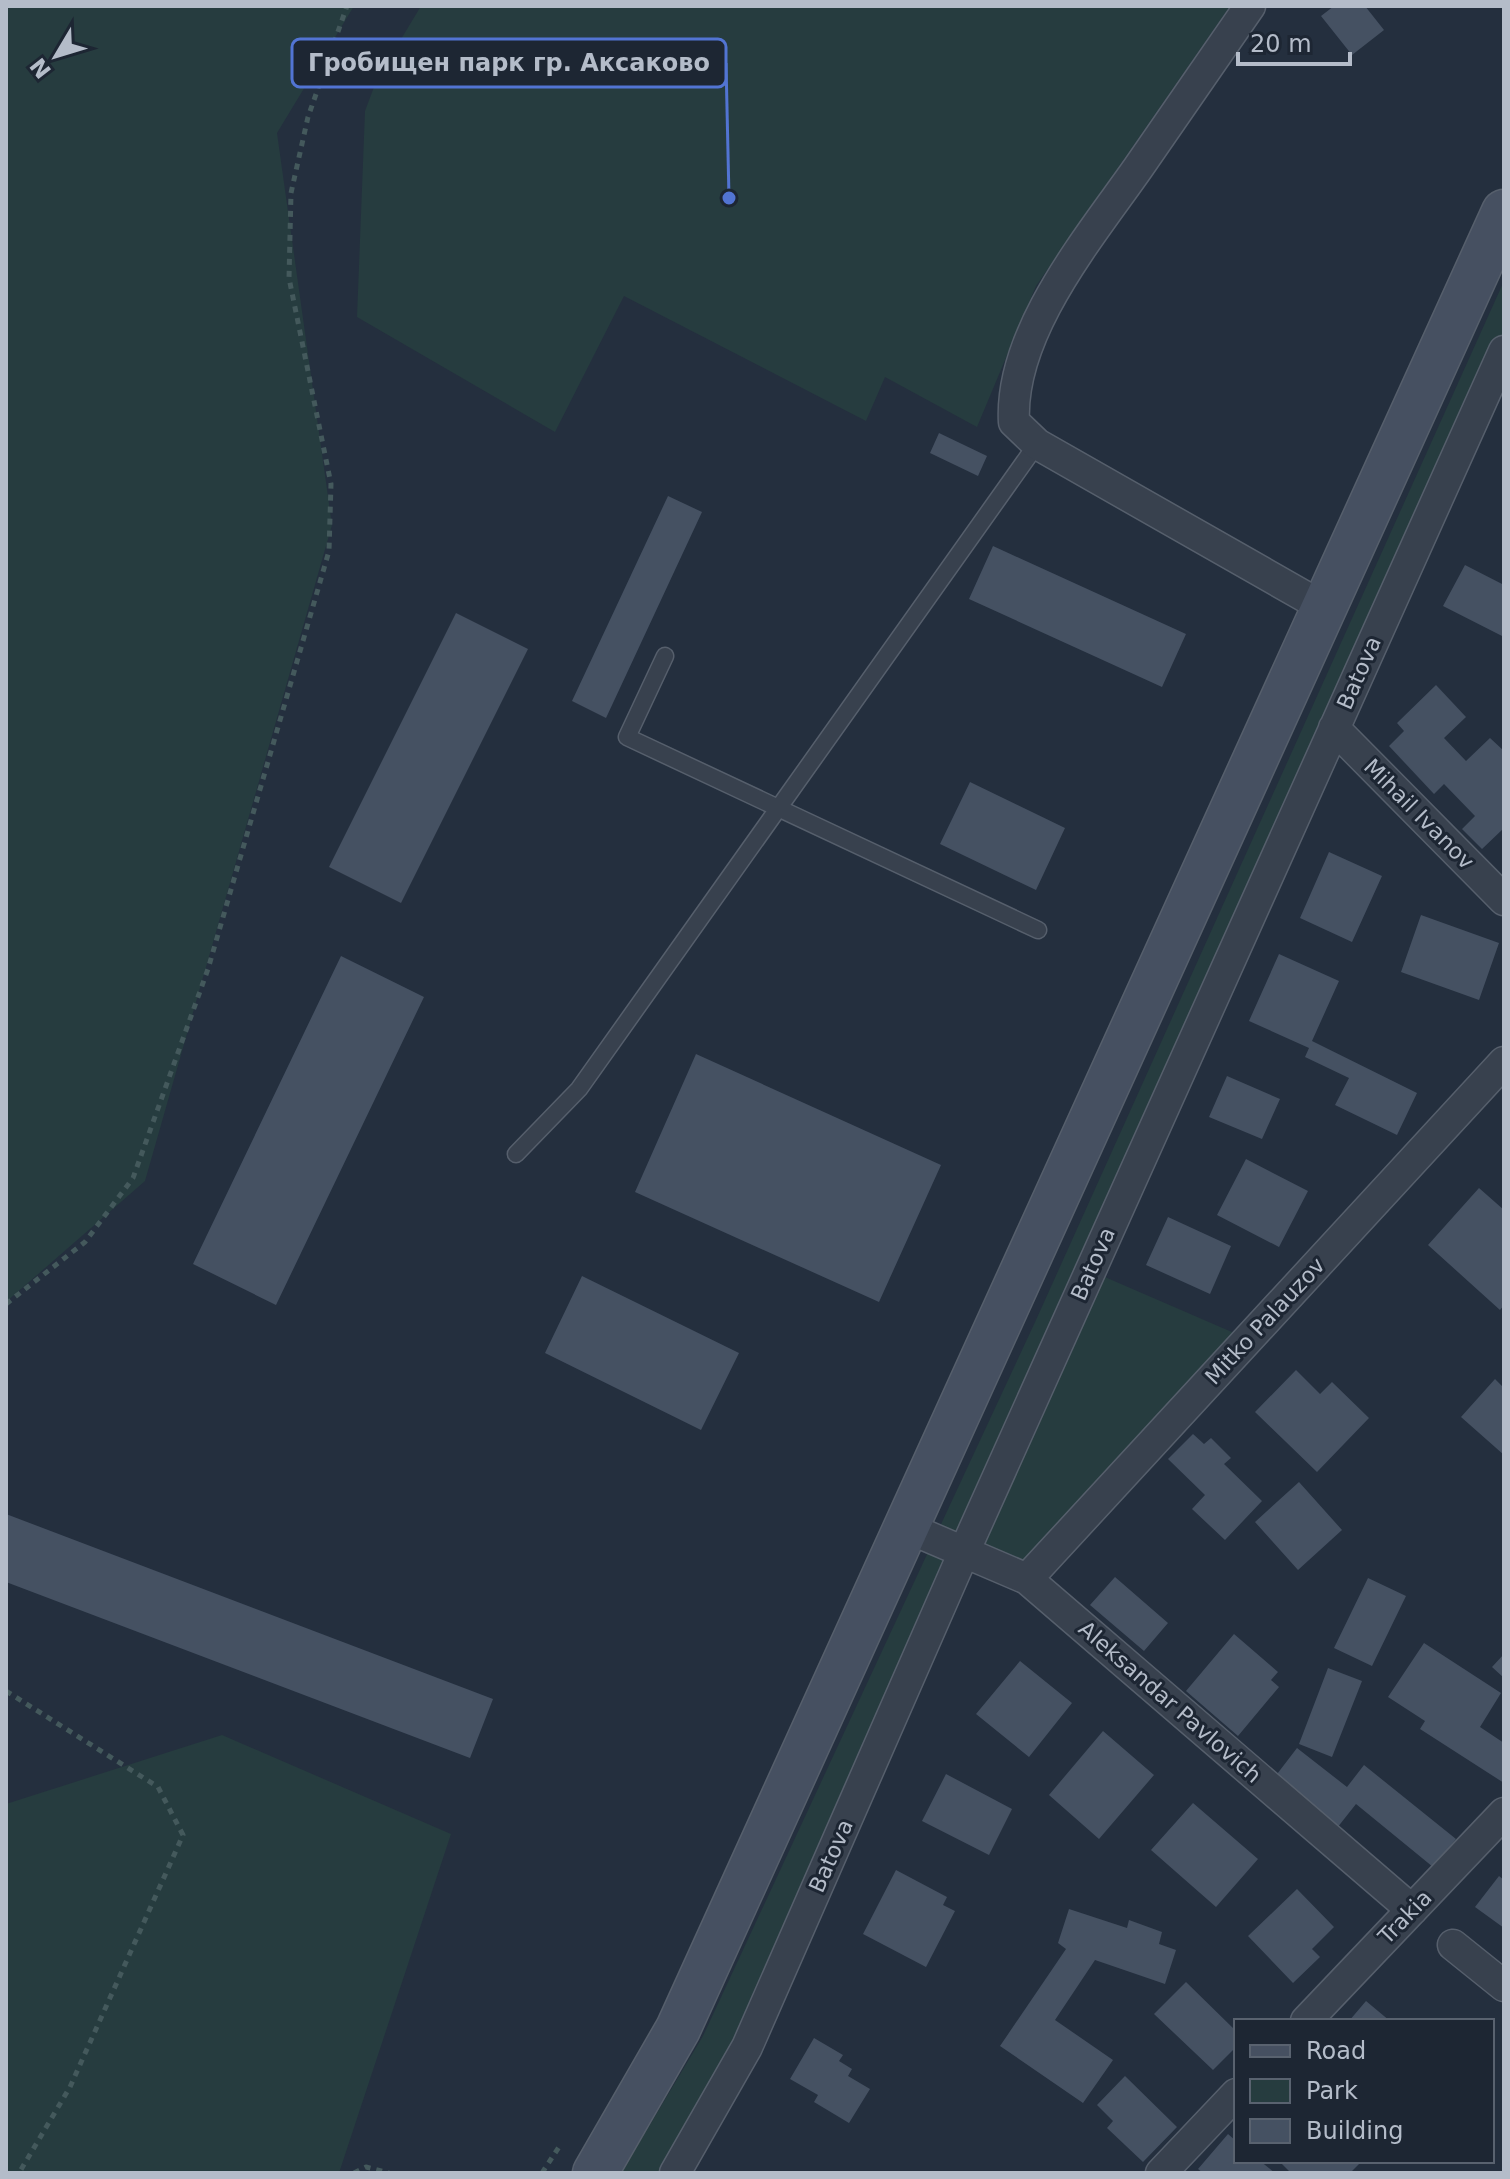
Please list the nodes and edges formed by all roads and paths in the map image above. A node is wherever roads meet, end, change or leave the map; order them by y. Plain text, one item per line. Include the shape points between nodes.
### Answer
1 (347, 6) edge
2 (1250, 6) edge
3 (1504, 212) edge
4 (1504, 351) edge
5 (1037, 444) junction
6 (1325, 608) junction
7 (665, 656) dead end
8 (1334, 728) junction
9 (779, 808) junction
10 (1504, 900) edge
11 (1038, 930) dead end
12 (1504, 1062) edge
13 (516, 1154) dead end
14 (6, 1304) edge
15 (908, 1528) junction
16 (964, 1552) junction
17 (1027, 1579) junction
18 (6, 1691) edge
19 (1504, 1813) edge
20 (1412, 1910) junction
21 (1453, 1945) dead end
22 (1504, 1986) edge
23 (1308, 2019) edge
24 (1234, 2096) edge
25 (19, 2173) edge
26 (354, 2173) edge
27 (389, 2173) edge
28 (595, 2173) edge
29 (675, 2173) edge
30 (1161, 2173) edge

1 - 14 path via 308,117 291,193 289,278 331,484 329,551 208,969 133,1178 85,1242
2 - 5 street via 1062,278 1024,355 1012,397 1014,422
3 - 6 main road
4 - 8 street, Batova
5 - 6 street
5 - 9 lane
6 - 15 main road
7 - 9 lane via 627,737
8 - 10 street, Mihail Ivanov
8 - 16 street, Batova
9 - 11 lane
9 - 13 lane via 579,1089
12 - 17 street, Mitko Palauzov
15 - 16 street, Aleksandar Pavlovich
15 - 28 main road via 678,2029
16 - 17 street, Aleksandar Pavlovich
16 - 29 street, Batova via 747,2047
17 - 20 street, Aleksandar Pavlovich
18 - 25 path via 158,1787 183,1835 70,2087
19 - 20 street, Trakia
20 - 23 street, Trakia
21 - 22 street
24 - 30 street
26 - 27 path via 366,2167

